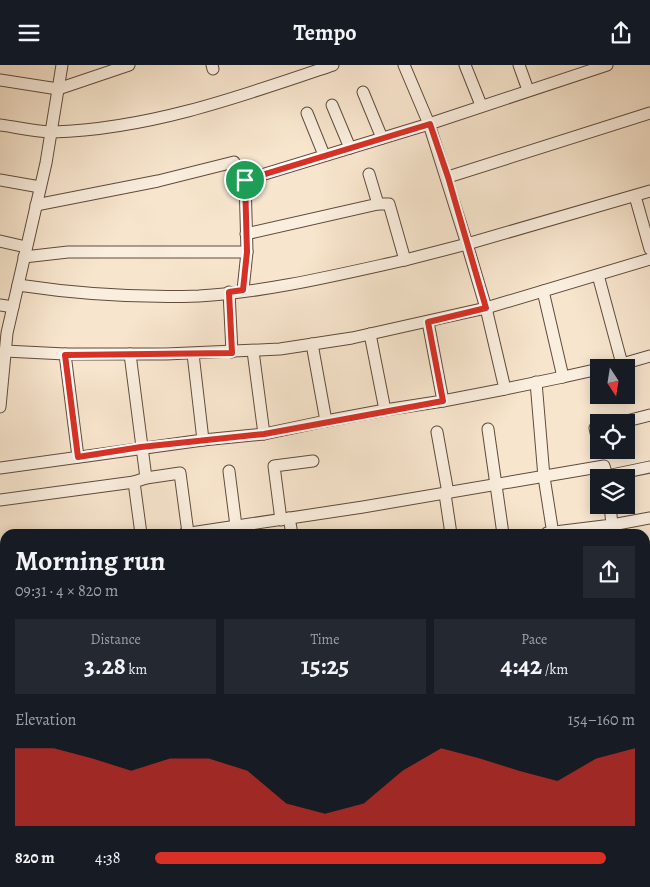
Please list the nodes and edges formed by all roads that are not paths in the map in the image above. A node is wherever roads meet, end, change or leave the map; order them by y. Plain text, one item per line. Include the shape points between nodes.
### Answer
1 (62, 65) edge
2 (129, 65) edge
3 (333, 65) edge
4 (404, 65) edge
5 (465, 65) edge
6 (519, 65) edge
7 (607, 65) edge
8 (0, 80) edge
9 (58, 89) junction
10 (528, 90) junction
11 (363, 92) dead end
12 (332, 105) dead end
13 (481, 105) junction
14 (307, 113) dead end
15 (650, 113) edge
16 (430, 124) junction
17 (0, 125) edge
18 (51, 132) junction
19 (382, 138) junction
20 (350, 147) junction
21 (324, 155) junction
22 (369, 174) dead end
23 (448, 177) junction
24 (0, 180) edge
25 (245, 180) junction
26 (40, 187) junction
27 (650, 191) edge
28 (635, 195) junction
29 (378, 204) junction
30 (36, 205) junction
31 (246, 234) junction
32 (0, 241) edge
33 (467, 243) junction
34 (650, 249) edge
35 (25, 252) junction
36 (247, 252) junction
37 (650, 259) edge
38 (405, 261) junction
39 (598, 275) junction
40 (18, 285) junction
41 (243, 290) junction
42 (543, 291) junction
43 (229, 292) junction
44 (0, 305) edge
45 (13, 307) junction
46 (486, 308) junction
47 (428, 322) junction
48 (370, 334) junction
49 (312, 344) junction
50 (5, 351) junction
51 (254, 351) junction
52 (232, 353) junction
53 (130, 354) junction
54 (193, 354) junction
55 (65, 355) junction
56 (650, 356) edge
57 (621, 359) edge
58 (635, 360) edge
59 (2, 364) edge
60 (590, 371) edge
61 (563, 377) junction
62 (536, 383) junction
63 (505, 389) junction
64 (443, 401) junction
65 (0, 407) edge
66 (384, 410) junction
67 (650, 415) edge
68 (635, 419) edge
69 (326, 421) junction
70 (488, 429) dead end
71 (437, 431) dead end
72 (264, 434) junction
73 (203, 441) junction
74 (141, 447) junction
75 (78, 457) junction
76 (313, 461) dead end
77 (0, 467) edge
78 (650, 467) edge
79 (635, 469) edge
80 (229, 471) dead end
81 (590, 474) edge
82 (544, 477) junction
83 (146, 478) junction
84 (134, 483) junction
85 (496, 485) junction
86 (447, 493) junction
87 (0, 500) edge
88 (613, 514) edge
89 (285, 519) junction
90 (650, 519) edge
91 (236, 526) junction
92 (618, 527) edge
93 (140, 529) edge
94 (187, 529) edge
95 (222, 529) edge
96 (290, 529) edge
97 (451, 529) edge
98 (502, 529) edge
99 (550, 529) edge
100 (596, 529) edge

1 - 9 street
2 - 9 street
3 - 18 street via 189,111 121,125
4 - 16 street
5 - 13 street
6 - 10 street
7 - 10 street
8 - 9 street
9 - 18 street
10 - 13 street
11 - 19 street
12 - 20 street
13 - 16 street
14 - 21 street
15 - 23 street
16 - 19 street
16 - 23 street
17 - 18 street
18 - 26 street
19 - 20 street
20 - 21 street
21 - 25 street
22 - 29 street
23 - 33 street
24 - 26 street
25 - 30 street via 234,162
25 - 31 street
26 - 30 street
27 - 28 street
28 - 33 street
28 - 34 street
29 - 31 street
29 - 38 street via 389,204
30 - 35 street
31 - 36 street
32 - 35 street
33 - 38 street
33 - 46 street
35 - 36 street
35 - 40 street
36 - 41 street
37 - 39 street
38 - 41 street
39 - 42 street
39 - 57 street
40 - 43 street via 130,296 200,296
40 - 45 street
41 - 43 street
42 - 46 street
42 - 61 street
43 - 52 street
44 - 45 street
45 - 50 street
46 - 47 street
46 - 63 street
47 - 48 street
47 - 64 street
48 - 49 street
48 - 66 street
49 - 51 street
49 - 69 street
50 - 55 street
50 - 59 street
51 - 52 street
51 - 72 street
52 - 54 street
53 - 54 street
53 - 55 street
53 - 74 street
54 - 73 street
55 - 75 street
56 - 58 street
59 - 65 street
60 - 61 street
61 - 62 street
62 - 63 street
62 - 82 street
63 - 64 street
64 - 66 street
66 - 69 street
67 - 68 street
69 - 72 street
70 - 85 street
71 - 86 street
72 - 73 street
73 - 74 street
74 - 75 street
74 - 83 street
75 - 77 street
76 - 89 street via 274,467
78 - 79 street
80 - 91 street
81 - 82 street
82 - 85 street
82 - 99 street
83 - 84 street
83 - 94 street via 180,473
84 - 87 street
84 - 93 street
85 - 86 street
85 - 98 street
86 - 89 street
86 - 97 street
88 - 92 street
89 - 91 street
89 - 96 street
90 - 92 street
91 - 95 street
92 - 100 street

